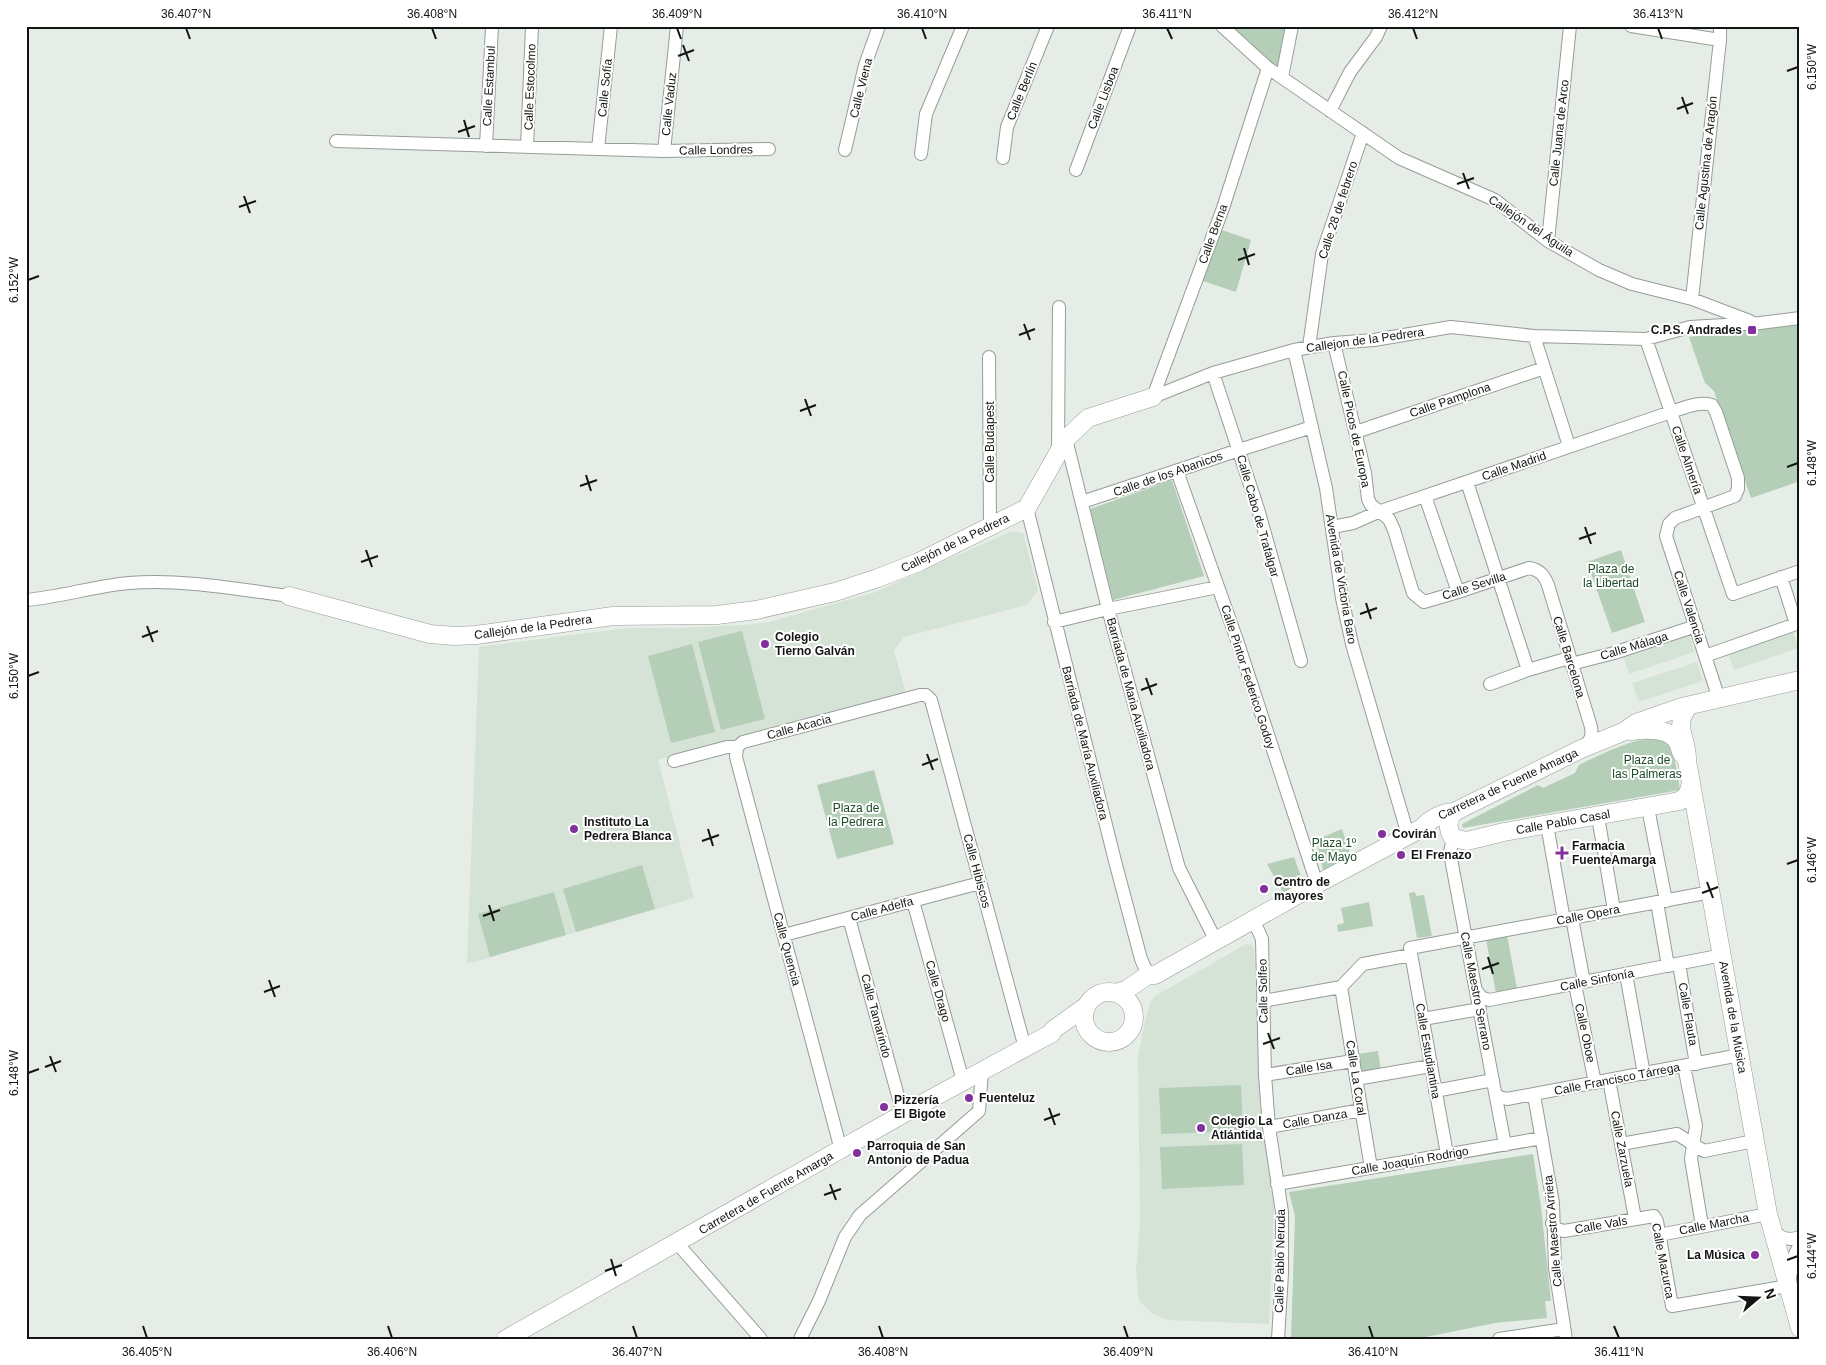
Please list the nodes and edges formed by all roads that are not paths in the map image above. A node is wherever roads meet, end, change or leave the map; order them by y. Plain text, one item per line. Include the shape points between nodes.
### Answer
1 (492, 26) edge
2 (532, 26) edge
3 (611, 26) edge
4 (677, 26) edge
5 (880, 26) edge
6 (963, 26) edge
7 (1048, 26) edge
8 (1130, 26) edge
9 (1222, 26) edge
10 (1292, 26) edge
11 (1381, 26) edge
12 (1570, 26) edge
13 (1631, 26) edge
14 (1720, 26) edge
15 (1720, 40) junction
16 (1268, 68) junction
17 (1282, 77) junction
18 (1330, 111) junction
19 (1363, 134) junction
20 (336, 141) dead end
21 (486, 146) junction
22 (527, 147) junction
23 (598, 149) junction
24 (768, 149) dead end
25 (845, 150) dead end
26 (664, 151) junction
27 (921, 154) dead end
28 (1003, 158) dead end
29 (1076, 170) dead end
30 (1548, 240) junction
31 (1692, 299) junction
32 (1059, 307) dead end
33 (1800, 318) edge
34 (1760, 324) junction
35 (1534, 336) junction
36 (1646, 338) junction
37 (1334, 343) junction
38 (1309, 347) junction
39 (1294, 350) junction
40 (989, 357) dead end
41 (1544, 368) junction
42 (1213, 373) junction
43 (1153, 397) junction
44 (1671, 412) junction
45 (1312, 427) junction
46 (1356, 432) junction
47 (1066, 439) junction
48 (1569, 446) junction
49 (1239, 450) junction
50 (1058, 456) junction
51 (1177, 471) junction
52 (1467, 482) junction
53 (1425, 496) junction
54 (1082, 502) junction
55 (1027, 508) junction
56 (1703, 508) junction
57 (1378, 512) junction
58 (990, 527) junction
59 (1332, 527) junction
60 (1529, 568) joint
61 (1800, 571) edge
62 (1781, 577) junction
63 (1499, 578) junction
64 (1218, 586) junction
65 (1458, 592) junction
66 (289, 596) joint
67 (1418, 599) joint
68 (26, 600) edge
69 (1108, 608) junction
70 (1054, 622) junction
71 (1696, 626) junction
72 (1705, 656) junction
73 (1301, 661) dead end
74 (1570, 661) junction
75 (1528, 670) junction
76 (1800, 680) edge
77 (1490, 684) dead end
78 (926, 695) joint
79 (1719, 698) junction
80 (1689, 706) junction
81 (1625, 731) junction
82 (737, 747) junction
83 (1580, 750) junction
84 (1687, 761) junction
85 (674, 762) dead end
86 (1691, 784) junction
87 (1648, 808) junction
88 (1454, 812) junction
89 (1598, 817) junction
90 (1547, 825) junction
91 (1415, 831) junction
92 (1451, 835) junction
93 (980, 883) junction
94 (1317, 884) junction
95 (1711, 892) junction
96 (913, 901) junction
97 (1662, 902) junction
98 (1614, 910) junction
99 (849, 918) junction
100 (1253, 919) junction
101 (1568, 919) junction
102 (784, 935) junction
103 (1466, 938) junction
104 (1216, 941) junction
105 (1410, 951) junction
106 (1723, 955) junction
107 (1674, 965) junction
108 (1626, 974) junction
109 (1152, 975) junction
110 (1579, 983) junction
111 (1341, 987) junction
112 (1476, 990) junction
113 (1115, 993) junction
114 (1263, 1001) junction
115 (1085, 1007) junction
116 (1480, 1009) junction
117 (1134, 1013) junction
118 (1422, 1019) junction
119 (1052, 1033) junction
120 (1096, 1039) junction
121 (1025, 1048) junction
122 (1740, 1055) junction
123 (1353, 1061) junction
124 (1690, 1065) junction
125 (1431, 1066) junction
126 (982, 1071) junction
127 (1644, 1074) junction
128 (1265, 1075) junction
129 (1356, 1079) junction
130 (1492, 1080) junction
131 (1609, 1080) junction
132 (963, 1081) junction
133 (1595, 1083) junction
134 (1435, 1091) junction
135 (1496, 1093) junction
136 (1534, 1095) junction
137 (1361, 1110) junction
138 (903, 1114) junction
139 (1270, 1127) junction
140 (1542, 1138) junction
141 (1754, 1142) junction
142 (1692, 1143) junction
143 (1505, 1144) junction
144 (1621, 1144) junction
145 (841, 1150) junction
146 (1447, 1154) junction
147 (1371, 1168) junction
148 (1277, 1184) junction
149 (1654, 1216) joint
150 (1635, 1218) junction
151 (1552, 1222) junction
152 (1770, 1222) junction
153 (1702, 1226) junction
154 (1659, 1234) junction
155 (1800, 1237) edge
156 (677, 1243) junction
157 (1800, 1244) edge
158 (1788, 1286) junction
159 (1800, 1328) edge
160 (1565, 1334) edge
161 (506, 1339) edge
162 (761, 1339) edge
163 (800, 1339) edge
164 (1278, 1339) edge
165 (1499, 1339) edge

1 - 21 street, Calle Estambul
2 - 22 street, Calle Estocolmo
3 - 23 street, Calle Sofía
4 - 26 street, Calle Vaduz
5 - 25 street, Calle Viena via 865,65
6 - 27 street via 926,114
7 - 28 street, Calle Berlín via 1007,128
8 - 29 street, Calle Lisboa
9 - 16 street, Callejón del Águila
10 - 17 street
11 - 18 street via 1350,72
12 - 30 street, Calle Juana de Arco
13 - 15 street
14 - 15 street, Calle Agustina de Aragón
15 - 31 street, Calle Agustina de Aragón
16 - 17 street, Callejón del Águila
16 - 43 street, Calle Berna via 1223,208
17 - 18 street, Callejón del Águila
18 - 19 street, Callejón del Águila
19 - 30 street, Callejón del Águila via 1400,158 1495,200
19 - 38 street, Calle 28 de febrero via 1322,254
20 - 21 street, Calle Londres
21 - 22 street, Calle Londres
22 - 23 street, Calle Londres
23 - 26 street, Calle Londres
24 - 26 street, Calle Londres
30 - 31 street, Callejón del Águila via 1599,270 1632,284
31 - 34 street, Callejón del Águila
32 - 50 street
33 - 34 street, Callejon de la Pedrera
34 - 36 street, Callejon de la Pedrera via 1690,327
35 - 36 street, Callejon de la Pedrera
35 - 37 street, Callejon de la Pedrera via 1451,327
35 - 41 street
36 - 44 street, Calle Almería
37 - 38 street, Callejon de la Pedrera
37 - 46 street, Calle Picos de Europa
38 - 39 street, Callejon de la Pedrera
39 - 42 street, Callejon de la Pedrera
39 - 45 street, Avenida de Victoria Baro
40 - 58 street, Calle Budapest
41 - 46 street, Calle Pamplona
41 - 48 street
42 - 43 street, Callejon de la Pedrera
42 - 49 street, Calle Cabo de Trafalgar
43 - 47 street, Callejon de la Pedrera via 1088,418
44 - 48 street, Calle Madrid
44 - 56 street, Calle Almería
44 - 56 street, Calle Madrid via 1705,403 1712,404 1716,412 1738,478 1738,489 1735,496
45 - 49 street, Calle de los Abanicos
45 - 59 street, Avenida de Victoria Baro
46 - 57 street, Calle Picos de Europa via 1368,499
47 - 50 street, Callejon de la Pedrera
47 - 54 street, Barriada de Maria Auxiliadora
48 - 52 street, Calle Madrid
49 - 51 street, Calle de los Abanicos
49 - 73 street, Calle Cabo de Trafalgar
50 - 55 street, Callejon de la Pedrera
51 - 54 street, Calle de los Abanicos
51 - 64 street, Calle Pintor Federico Godoy
52 - 53 street, Calle Madrid
52 - 63 street
53 - 57 street, Calle Madrid
53 - 65 street
54 - 69 street, Barriada de Maria Auxiliadora
55 - 58 street, Callejón de la Pedrera
55 - 70 street, Barriada de María Auxiliadora
56 - 62 street, Calle Almería via 1733,594
56 - 71 street, Calle Valencia via 1675,518 1666,530
57 - 59 street, Calle Madrid via 1353,523
57 - 67 street, Calle Picos de Europa via 1392,525 1413,593
58 - 66 street, Callejón de la Pedrera via 919,562 836,592 717,615 613,616 455,636 403,628
59 - 91 street, Avenida de Victoria Baro via 1352,644
60 - 63 street, Calle Sevilla
60 - 74 street, Calle Barcelona via 1544,576
61 - 62 street
62 - 72 street via 1796,624
63 - 65 street, Calle Sevilla
63 - 75 street
64 - 69 street
64 - 94 street, Calle Pintor Federico Godoy
65 - 67 street, Calle Sevilla via 1424,602
66 - 68 street, Callejón de la Pedrera via 161,582 126,584
69 - 70 street
69 - 104 street, Barriada de Maria Auxiliadora via 1178,868
70 - 109 street, Barriada de María Auxiliadora via 1141,959
71 - 72 street, Calle Valencia
71 - 74 street, Calle Málaga via 1614,653
72 - 79 street, Calle Valencia
74 - 75 street, Calle Málaga
74 - 83 street, Calle Barcelona via 1592,732 1589,742
75 - 77 street, Calle Málaga
76 - 79 street, Carretera de Fuente Amarga
78 - 82 street, Calle Acacia via 743,742
78 - 93 street, Calle Hibiscos via 931,700
79 - 80 street, Carretera de Fuente Amarga
80 - 81 street, Carretera de Fuente Amarga via 1636,723
80 - 84 street, Avenida de la Música via 1680,724
81 - 83 street, Carretera de Fuente Amarga
81 - 84 street via 1662,731 1678,742
82 - 85 street, Calle Acacia via 726,747
82 - 102 street, Calle Quencia via 736,757
83 - 88 street, Carretera de Fuente Amarga
84 - 86 street, Avenida de la Música
86 - 87 street, Calle Pablo Casal via 1688,794 1680,801
86 - 95 street, Avenida de la Música
87 - 89 street, Calle Pablo Casal
87 - 97 street, Calle Flauta
88 - 91 street, Carretera de Fuente Amarga via 1427,822
88 - 92 street via 1448,822
89 - 90 street, Calle Pablo Casal
89 - 98 street
90 - 92 street, Calle Pablo Casal via 1467,841
90 - 101 street, Calle Oboe
91 - 92 street, Calle Pablo Casal via 1443,829
91 - 94 street, Carretera de Fuente Amarga
92 - 103 street, Calle Maestro Serrano via 1451,859
93 - 96 street, Calle Adelfa
93 - 121 street, Calle Hibiscos
94 - 100 street, Carretera de Fuente Amarga
95 - 97 street, Calle Opera
95 - 106 street, Avenida de la Música
96 - 99 street, Calle Adelfa
96 - 132 street, Calle Drago
97 - 98 street, Calle Opera
97 - 107 street, Calle Flauta
98 - 101 street, Calle Opera
99 - 102 street, Calle Adelfa
99 - 138 street, Calle Tamarindo
100 - 104 street, Carretera de Fuente Amarga
100 - 114 street, Calle Solfeo via 1262,939
101 - 103 street, Calle Opera
101 - 110 street, Calle Oboe
102 - 145 street, Calle Quencia
103 - 105 street, Calle Opera
103 - 112 street, Calle Maestro Serrano
104 - 109 street, Carretera de Fuente Amarga
105 - 111 street, Calle Opera via 1363,964
105 - 118 street, Calle Estudiantina
106 - 107 street, Calle Sinfonía
106 - 122 street, Avenida de la Música
107 - 108 street, Calle Sinfonía
107 - 124 street, Calle Flauta
108 - 110 street, Calle Sinfonía
108 - 127 street
109 - 113 street, Carretera de Fuente Amarga
109 - 117 street, Carretera de Fuente Amarga via 1152,983 1140,996
110 - 112 street, Calle Sinfonía via 1489,1000
110 - 133 street, Calle Oboe
111 - 114 street
111 - 123 street, Calle La Coral
112 - 116 street, Calle Maestro Serrano
113 - 115 street via 1094,996
113 - 117 street via 1128,1000
114 - 128 street, Calle Solfeo
115 - 119 street, Carretera de Fuente Amarga
115 - 120 street via 1084,1022 1090,1035
116 - 118 street
116 - 130 street, Calle Maestro Serrano
117 - 120 street via 1132,1027 1123,1038 1110,1043
118 - 125 street, Calle Estudiantina
119 - 120 street via 1058,1036 1086,1035
119 - 121 street, Carretera de Fuente Amarga
121 - 126 street, Carretera de Fuente Amarga
122 - 124 street, Calle Francisco Tárrega
122 - 141 street, Avenida de la Música
123 - 128 street, Calle Isa
123 - 129 street, Calle La Coral
124 - 127 street, Calle Francisco Tárrega
124 - 142 street, Calle Flauta via 1696,1126
125 - 129 street
125 - 134 street, Calle Estudiantina
126 - 132 street, Carretera de Fuente Amarga
126 - 163 street via 979,1111 860,1215 845,1237
127 - 131 street, Calle Francisco Tárrega
128 - 139 street, Calle Solfeo
129 - 137 street, Calle La Coral
130 - 134 street
130 - 135 street, Calle Maestro Serrano
131 - 133 street, Calle Francisco Tárrega
131 - 144 street, Calle Zarzuela
132 - 138 street, Carretera de Fuente Amarga
133 - 136 street, Calle Francisco Tárrega
134 - 146 street, Calle Estudiantina
135 - 136 street, Calle Francisco Tárrega via 1507,1100
135 - 143 street, Calle Maestro Serrano
136 - 140 street, Calle Maestro Arrieta
137 - 139 street, Calle Danza
137 - 147 street, Calle La Coral
138 - 145 street, Carretera de Fuente Amarga
139 - 148 street, Calle Solfeo
140 - 143 street, Calle Joaquín Rodrigo
140 - 151 street, Calle Maestro Arrieta via 1553,1203
141 - 142 street via 1704,1151
141 - 152 street, Avenida de la Música
142 - 144 street via 1677,1134
142 - 153 street, Calle Flauta via 1690,1159
143 - 146 street, Calle Joaquín Rodrigo
144 - 150 street, Calle Zarzuela
145 - 156 street, Carretera de Fuente Amarga
146 - 147 street, Calle Joaquín Rodrigo
147 - 148 street, Calle Joaquín Rodrigo
148 - 164 street, Calle Pablo Neruda via 1282,1212
149 - 150 street, Calle Vals
149 - 154 street, Calle Mazurca
150 - 151 street, Calle Vals via 1564,1231 1556,1229
151 - 160 street, Calle Maestro Arrieta
152 - 153 street, Calle Marcha
152 - 155 street via 1776,1234 1787,1239
152 - 158 street, Avenida de la Música
153 - 154 street, Calle Marcha
154 - 158 street, Calle Mazurca via 1672,1306
156 - 161 street, Carretera de Fuente Amarga
156 - 162 street
157 - 158 street
158 - 159 street, Avenida de la Música
160 - 165 street

